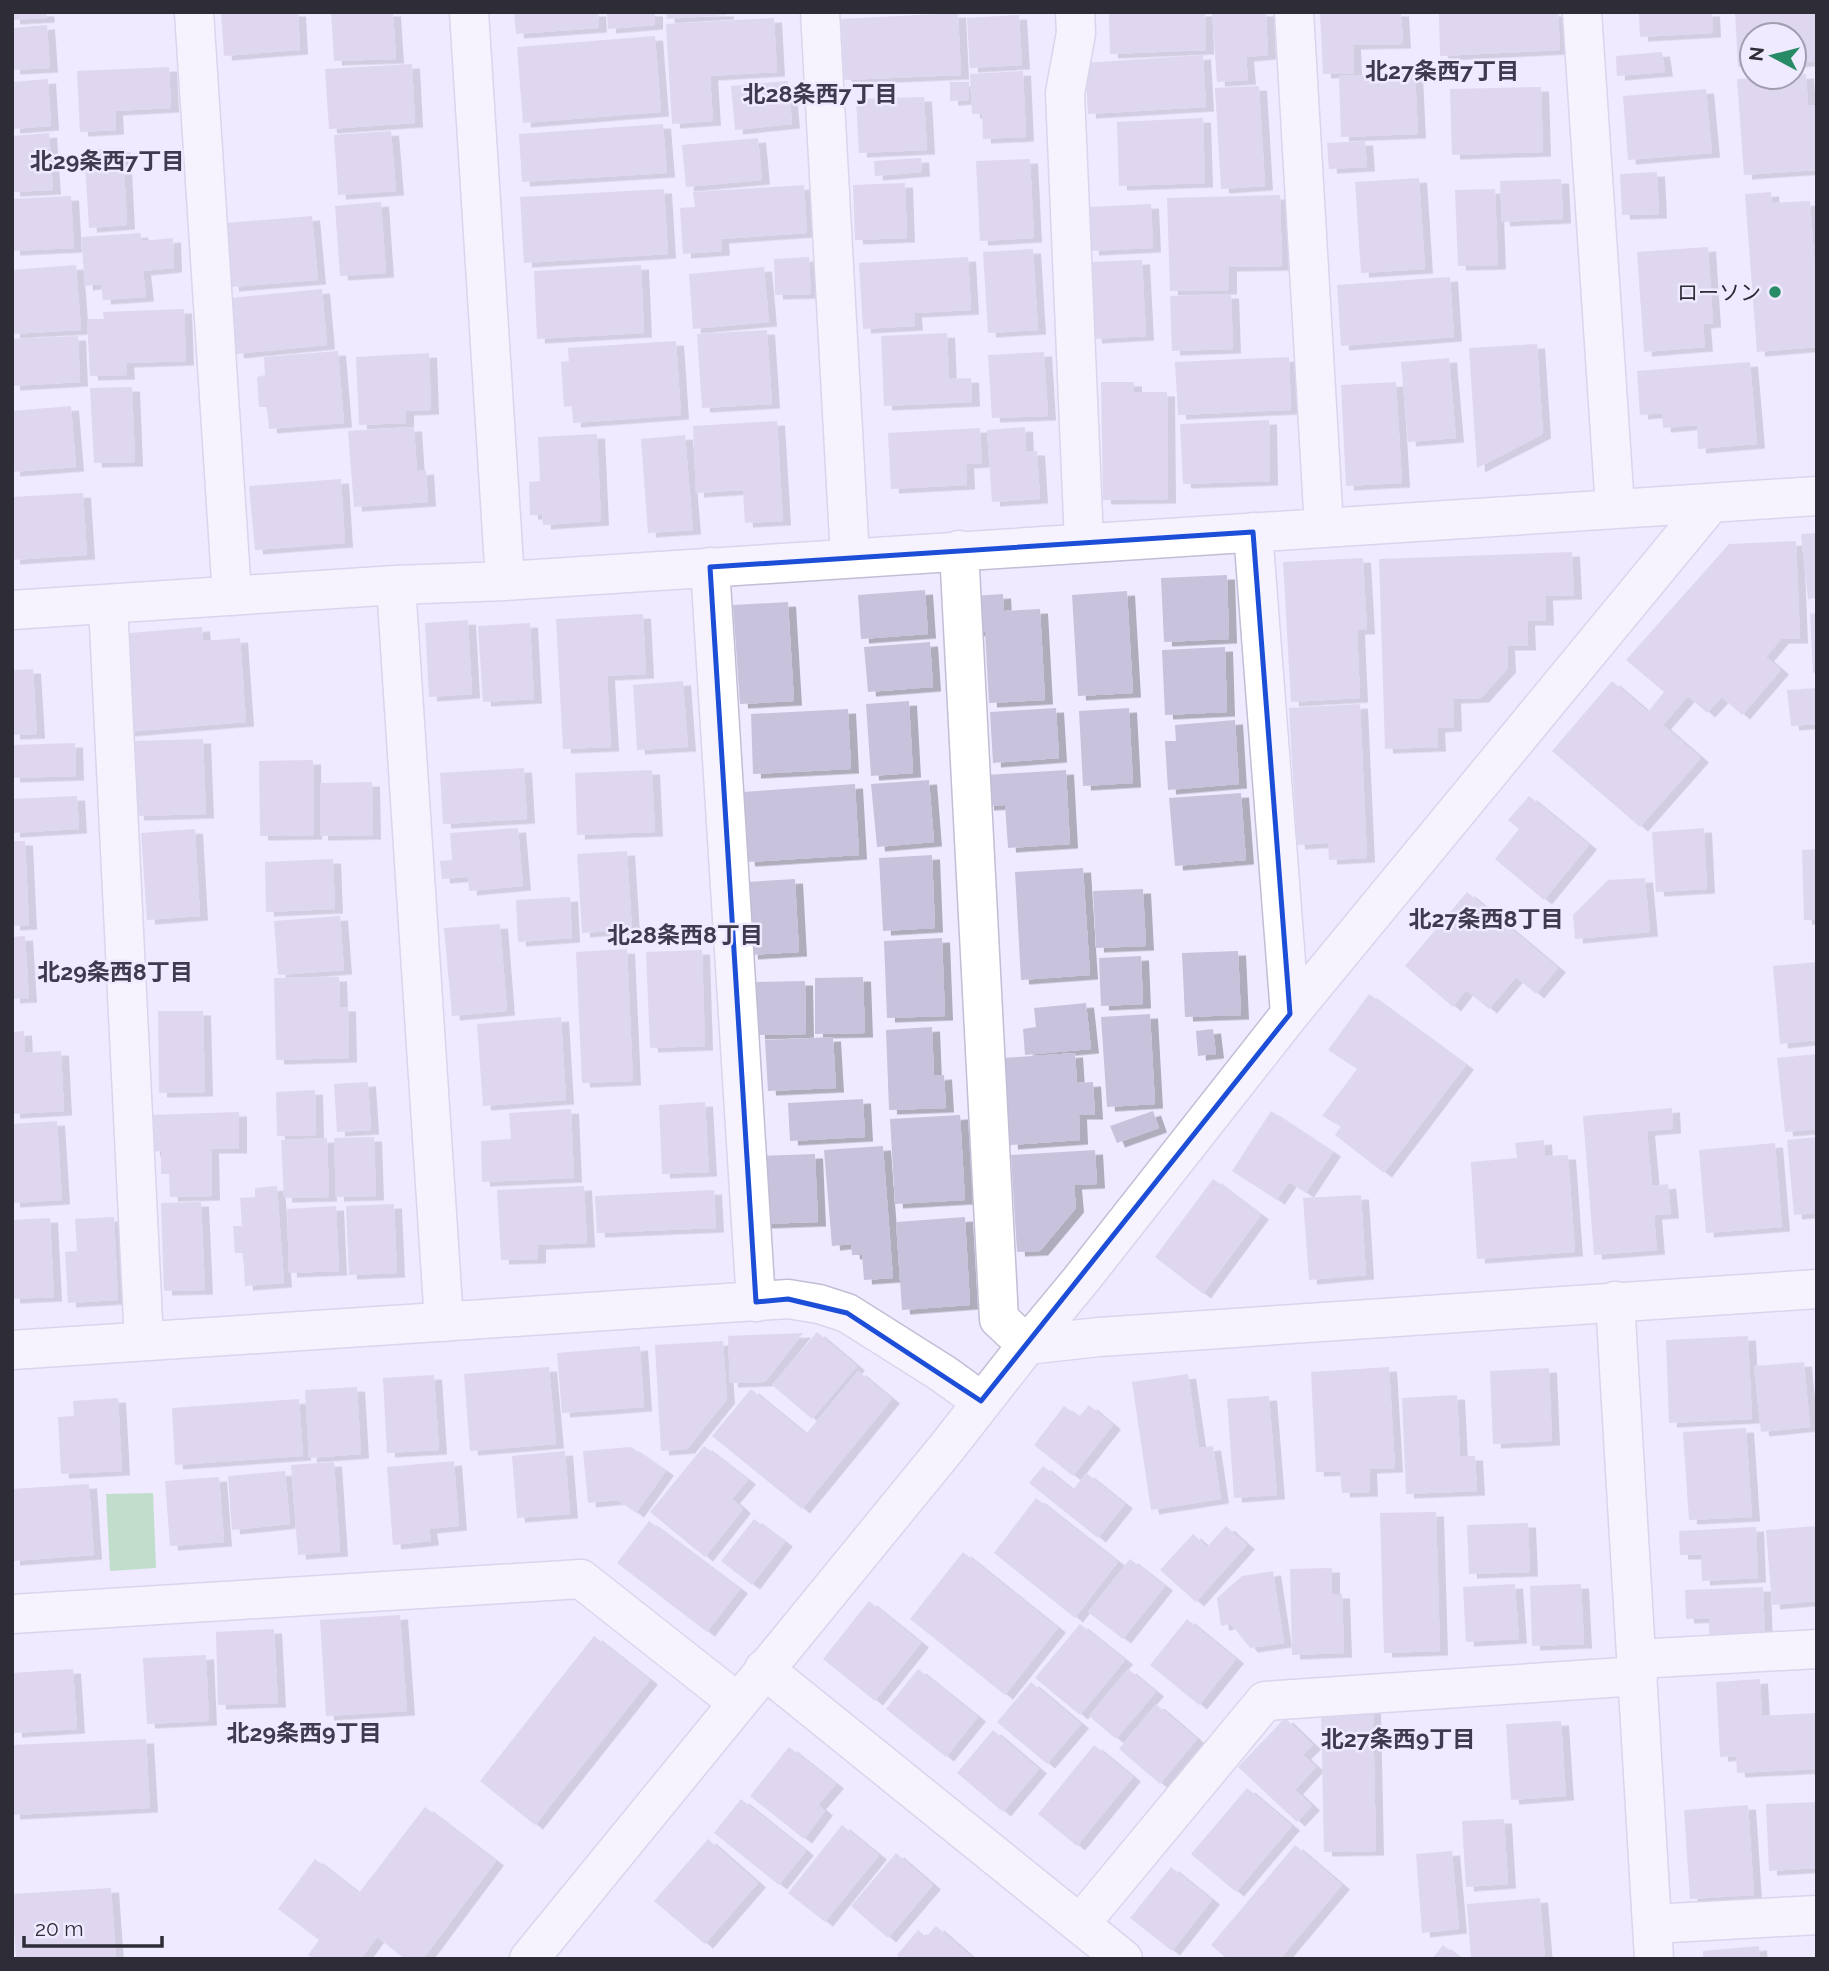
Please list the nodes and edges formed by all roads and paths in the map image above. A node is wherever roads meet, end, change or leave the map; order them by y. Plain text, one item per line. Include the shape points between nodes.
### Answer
1 (194, 12) edge
2 (469, 12) edge
3 (820, 12) edge
4 (1075, 12) edge
5 (1294, 12) edge
6 (1582, 12) edge
7 (1817, 496) edge
8 (1711, 503) junction
9 (1615, 508) junction
10 (1324, 527) junction
11 (1253, 532) junction
12 (1084, 542) junction
13 (959, 550) junction
14 (850, 558) junction
15 (710, 567) junction
16 (505, 581) junction
17 (396, 585) junction
18 (232, 596) junction
19 (108, 604) junction
20 (12, 610) edge
21 (1290, 1014) junction
22 (1817, 1289) edge
23 (1615, 1301) junction
24 (756, 1302) junction
25 (444, 1322) junction
26 (144, 1341) junction
27 (1027, 1345) junction
28 (12, 1350) edge
29 (981, 1401) junction
30 (12, 1614) edge
31 (1817, 1649) edge
32 (1638, 1668) junction
33 (764, 1669) junction
34 (737, 1702) junction
35 (1817, 1915) edge
36 (1080, 1924) junction
37 (1653, 1941) edge
38 (529, 1959) edge
39 (1122, 1959) edge

1 - 18 street
2 - 16 street
3 - 14 street
4 - 12 street via 1076,33 1065,93
5 - 10 street
6 - 9 street
7 - 8 street
8 - 9 street
8 - 21 street
9 - 10 street
10 - 11 street
11 - 12 street
11 - 21 street
12 - 13 street
13 - 14 street
13 - 27 street via 999,1319
14 - 15 street
15 - 16 street
15 - 24 street
16 - 17 street
17 - 18 street
17 - 25 street
18 - 19 street
19 - 20 street
19 - 26 street
21 - 27 street
22 - 23 street
23 - 27 street
23 - 32 street
24 - 25 street
24 - 29 street via 788,1299 847,1313
25 - 26 street
26 - 28 street
27 - 29 street
29 - 33 street
30 - 34 street via 581,1579
31 - 32 street
32 - 36 street via 1265,1701
32 - 37 street
33 - 34 street
33 - 36 street
34 - 38 street
35 - 37 street
36 - 39 street

